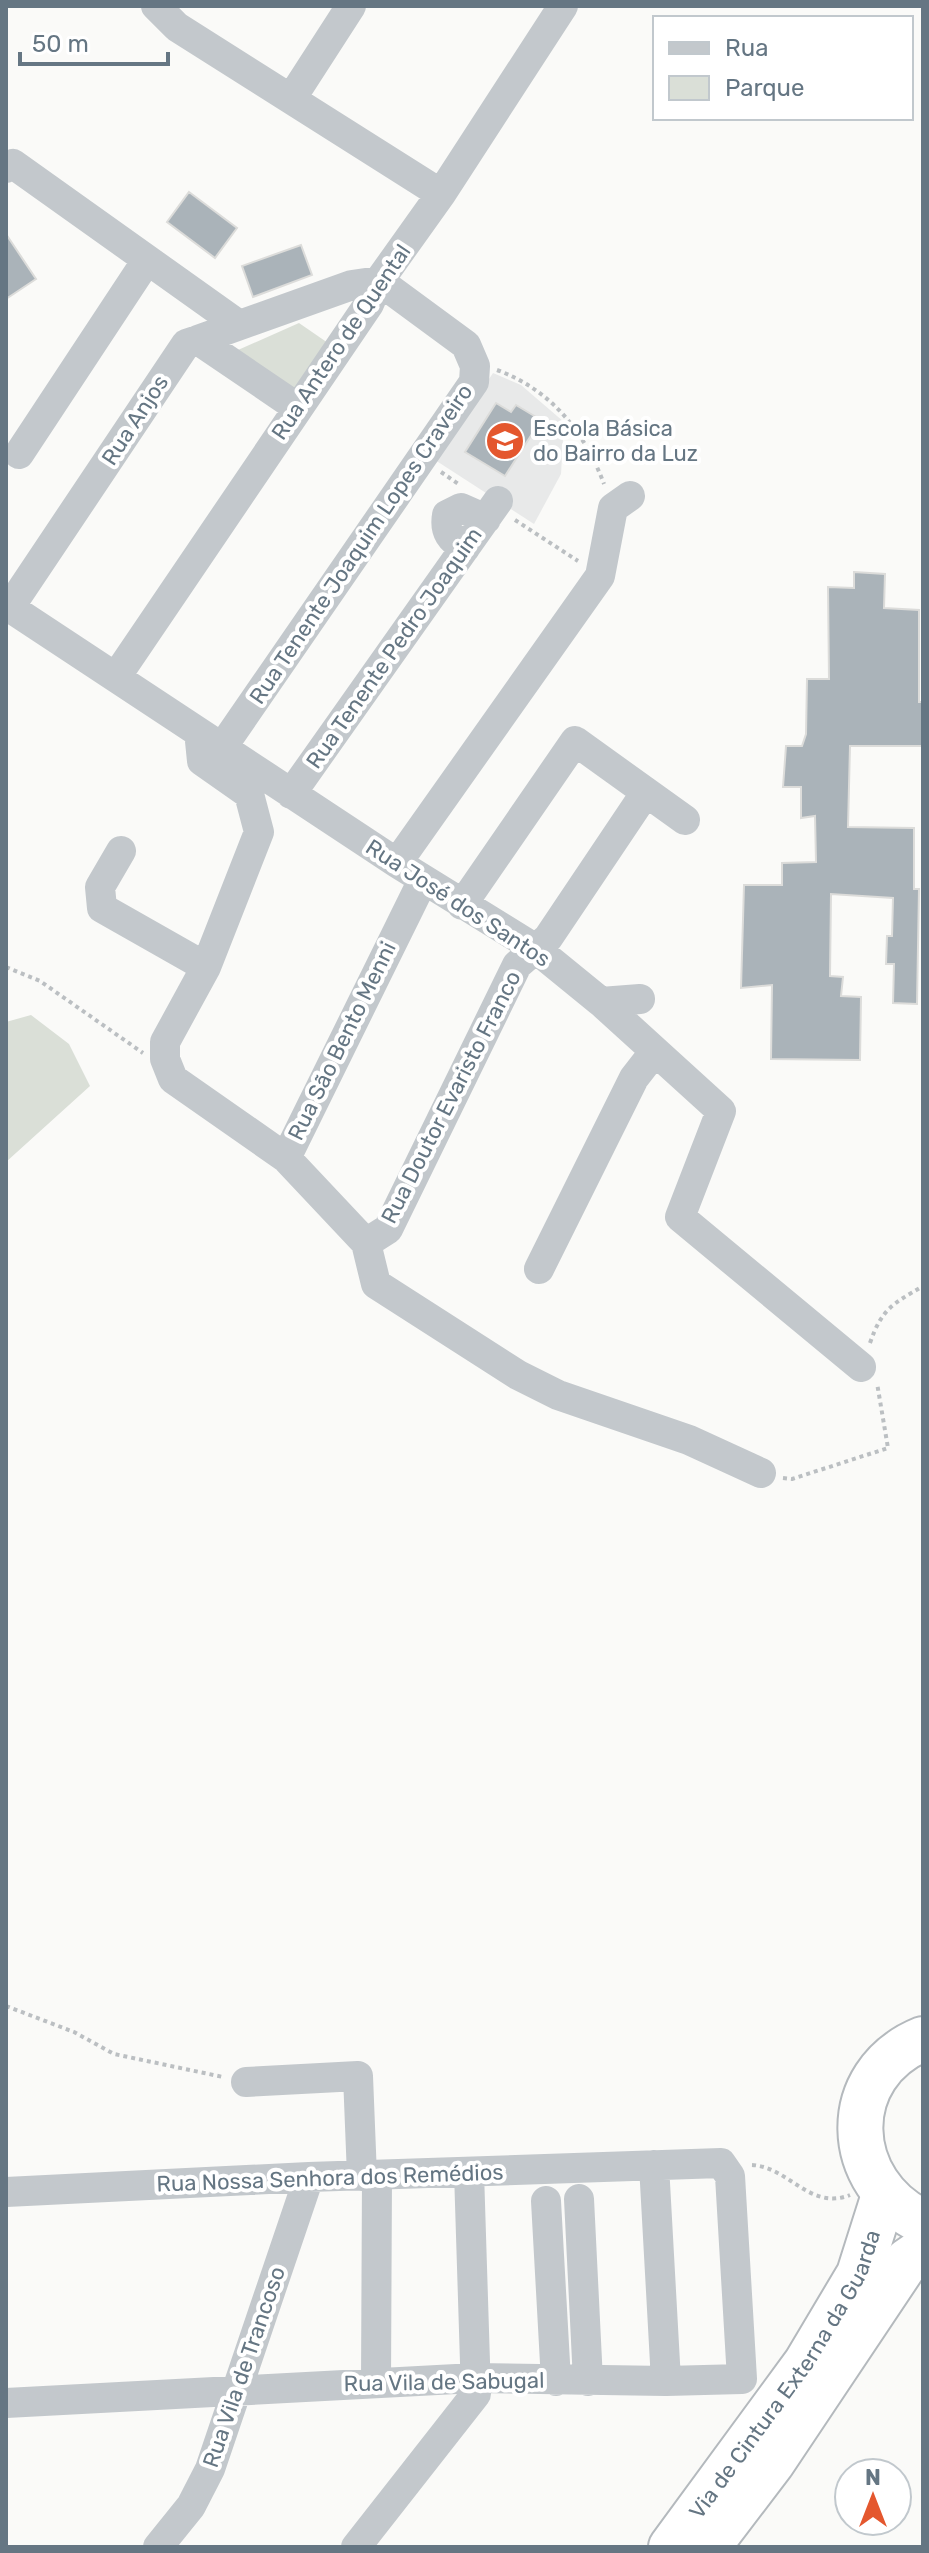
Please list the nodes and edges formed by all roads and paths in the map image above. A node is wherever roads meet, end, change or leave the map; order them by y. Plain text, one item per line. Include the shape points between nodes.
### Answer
1 (156, 6) edge
2 (351, 6) edge
3 (563, 6) edge
4 (291, 99) junction
5 (6, 168) edge
6 (441, 194) junction
7 (147, 260) junction
8 (379, 281) junction
9 (239, 325) junction
10 (198, 340) junction
11 (525, 380) dead end
12 (298, 408) junction
13 (19, 454) dead end
14 (622, 502) joint
15 (492, 510) dead end
16 (538, 535) dead end
17 (560, 550) dead end
18 (8, 606) edge
19 (116, 677) junction
20 (210, 742) junction
21 (646, 792) junction
22 (291, 794) junction
23 (685, 820) dead end
24 (121, 851) dead end
25 (397, 863) junction
26 (423, 880) junction
27 (462, 905) junction
28 (536, 949) junction
29 (6, 967) edge
30 (206, 967) junction
31 (640, 999) dead end
32 (601, 1002) junction
33 (655, 1051) junction
34 (165, 1059) junction
35 (286, 1158) junction
36 (366, 1243) junction
37 (539, 1269) dead end
38 (923, 1286) edge
39 (869, 1366) junction
40 (761, 1473) joint
41 (6, 2006) edge
42 (923, 2039) edge
43 (246, 2082) joint
44 (654, 2165) junction
45 (726, 2165) junction
46 (469, 2172) junction
47 (370, 2176) junction
48 (309, 2177) junction
49 (879, 2189) junction
50 (6, 2192) edge
51 (579, 2199) dead end
52 (546, 2201) dead end
53 (923, 2222) edge
54 (923, 2250) edge
55 (475, 2378) junction
56 (556, 2381) junction
57 (588, 2381) junction
58 (666, 2381) junction
59 (376, 2382) junction
60 (237, 2388) junction
61 (6, 2403) edge
62 (158, 2547) edge
63 (356, 2547) edge
64 (671, 2547) edge
65 (708, 2547) edge

1 - 4 street via 177,27
2 - 4 street
3 - 6 street, Rua Antero de Quental
4 - 6 street
5 - 7 street via 13,164
6 - 8 street, Rua Antero de Quental
7 - 9 street
7 - 13 street
8 - 9 street via 352,285
8 - 12 street, Rua Antero de Quental
8 - 20 street, Rua Tenente Joaquim Lopes Craveiro via 466,345 475,366 474,382
9 - 10 street
10 - 12 street
10 - 18 street, Rua Anjos via 186,344
11 - 14 path via 585,440
12 - 19 street, Rua Antero de Quental
14 - 25 street via 600,576
15 - 22 street, Rua Tenente Pedro Joaquim
16 - 17 path
18 - 19 street, Rua José dos Santos
19 - 20 street, Rua José dos Santos
20 - 22 street, Rua José dos Santos
20 - 30 street via 202,761 249,794 259,832
21 - 23 street
21 - 27 street via 575,741
21 - 28 street, Rua Doutor Evaristo Franco
22 - 25 street, Rua José dos Santos
24 - 30 street via 100,887 102,908
25 - 26 street, Rua José dos Santos
26 - 27 street, Rua José dos Santos
26 - 35 street, Rua São Bento Menni
27 - 28 street, Rua José dos Santos
28 - 32 street, Rua José dos Santos
28 - 36 street, Rua Doutor Evaristo Franco via 517,965 388,1229
29 - 34 path via 40,981 143,1053
30 - 34 street via 165,1042
31 - 32 street
32 - 33 street, Rua José dos Santos
33 - 37 street via 634,1078
33 - 39 street, Rua José dos Santos via 721,1111 680,1217
34 - 35 street, Rua São Bento Menni via 173,1079
35 - 36 street
36 - 40 street via 376,1284 518,1375
38 - 39 path via 889,1306 879,1319
39 - 40 path via 888,1448 792,1479
41 - 43 path via 114,2054
42 - 49 highway via 882,2067 866,2095 859,2125 863,2155
43 - 47 street via 358,2076
44 - 45 street, Rua Nossa Senhora dos Remédios
44 - 46 street, Rua Nossa Senhora dos Remédios
44 - 58 street
45 - 49 path via 767,2168 827,2199
45 - 58 street, Rua Vila de Sabugal via 742,2379
46 - 47 street, Rua Nossa Senhora dos Remédios
46 - 55 street
47 - 48 street, Rua Nossa Senhora dos Remédios
47 - 59 street
48 - 50 street, Rua Nossa Senhora dos Remédios
48 - 60 street, Rua Vila de Trancoso
49 - 53 highway, Via de Cintura Externa da Guarda
49 - 64 highway, Via de Cintura Externa da Guarda via 859,2274 806,2363
51 - 57 street
52 - 56 street
54 - 65 highway, Via de Cintura Externa da Guarda via 907,2261 772,2463
55 - 56 street, Rua Vila de Sabugal
55 - 59 street, Rua Vila de Sabugal
55 - 63 street via 476,2394
56 - 57 street, Rua Vila de Sabugal
57 - 58 street, Rua Vila de Sabugal
59 - 60 street, Rua Vila de Sabugal
60 - 61 street, Rua Vila de Sabugal
60 - 62 street, Rua Vila de Trancoso via 210,2469 191,2506

